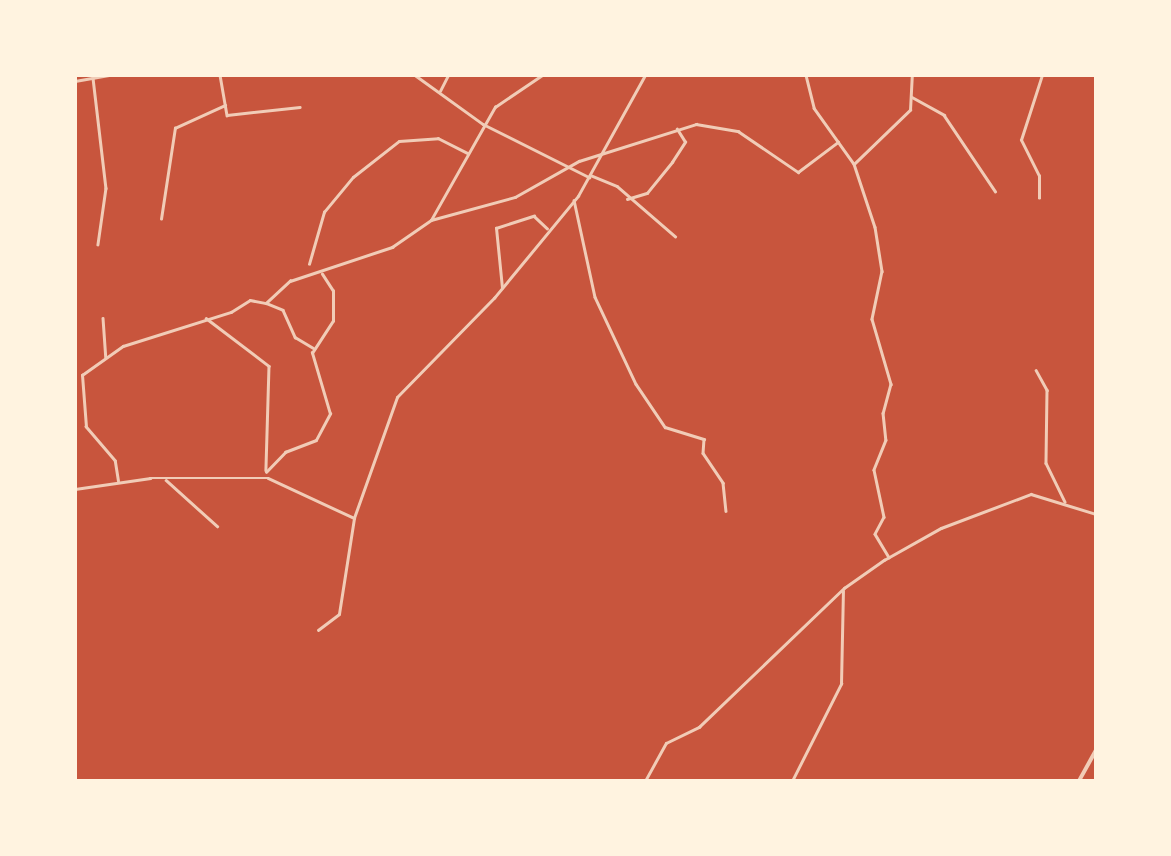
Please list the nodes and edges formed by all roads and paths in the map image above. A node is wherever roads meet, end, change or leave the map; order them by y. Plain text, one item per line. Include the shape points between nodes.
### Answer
1 (108, 75) edge
2 (220, 75) edge
3 (415, 75) edge
4 (448, 75) edge
5 (542, 75) edge
6 (645, 75) edge
7 (806, 75) edge
8 (834, 75) edge
9 (846, 75) edge
10 (912, 75) edge
11 (1042, 75) edge
12 (93, 78) junction
13 (75, 81) edge
14 (440, 91) junction
15 (912, 97) junction
16 (225, 105) junction
17 (300, 107) dead end
18 (483, 124) junction
19 (677, 129) junction
20 (838, 142) junction
21 (602, 152) junction
22 (467, 153) junction
23 (854, 164) junction
24 (568, 170) junction
25 (590, 176) junction
26 (995, 191) dead end
27 (1039, 198) dead end
28 (627, 199) junction
29 (574, 200) junction
30 (161, 219) dead end
31 (431, 220) junction
32 (547, 228) junction
33 (675, 236) dead end
34 (98, 244) dead end
35 (309, 264) dead end
36 (322, 274) junction
37 (502, 288) junction
38 (266, 303) junction
39 (103, 318) dead end
40 (206, 318) junction
41 (313, 348) junction
42 (106, 357) junction
43 (1036, 370) dead end
44 (267, 472) junction
45 (268, 478) junction
46 (166, 480) junction
47 (118, 481) junction
48 (75, 489) edge
49 (1065, 503) junction
50 (726, 510) dead end
51 (1096, 514) edge
52 (354, 517) junction
53 (217, 526) dead end
54 (889, 557) junction
55 (844, 588) junction
56 (318, 630) dead end
57 (1096, 750) edge
58 (645, 781) edge
59 (792, 781) edge
60 (1079, 781) edge

1 - 12 street
2 - 16 street
3 - 14 street
4 - 14 street
5 - 18 street via 508,93
6 - 21 street
7 - 20 street via 814,108
8 - 9 street
10 - 15 street
11 - 27 street via 1021,140 1039,176
12 - 13 street
12 - 34 street via 106,188
14 - 18 street
15 - 23 street via 888,138
15 - 26 street via 944,115 961,150
16 - 17 street via 227,115
16 - 30 street via 175,128
18 - 22 street
18 - 24 street
19 - 20 street via 727,127 798,172
19 - 21 street
19 - 28 street via 685,142 672,162 647,192
20 - 23 street
21 - 24 street
21 - 25 street
22 - 31 street
22 - 35 street via 439,138 399,141 353,177 324,212
23 - 54 street via 873,211 882,271 872,319 891,384 873,482 884,517 875,534
24 - 25 street
24 - 31 street via 515,197
25 - 28 street via 617,186
25 - 29 street
28 - 33 street
29 - 32 street
29 - 50 street via 596,297 636,384 665,427 705,439 704,453 723,483
31 - 36 street via 392,247
32 - 37 street
32 - 37 street via 534,216 496,228
36 - 38 street via 290,281
36 - 41 street via 333,291 333,321
37 - 52 street via 397,397
38 - 40 street via 250,300
38 - 41 street via 283,310 295,337
39 - 42 street
40 - 42 street
40 - 44 street via 269,366
41 - 44 street via 327,392 328,424 316,440 288,450
42 - 47 street via 82,375 80,387 86,427 115,461
43 - 49 street via 1047,390 1046,463
44 - 45 street
45 - 46 street
45 - 52 street
46 - 47 street
46 - 53 street
47 - 48 street
49 - 51 street
49 - 54 street via 1039,494 1017,497
52 - 56 street via 339,614
54 - 55 street
55 - 58 street via 699,727 666,743
55 - 59 street via 838,609 841,684
57 - 60 street

